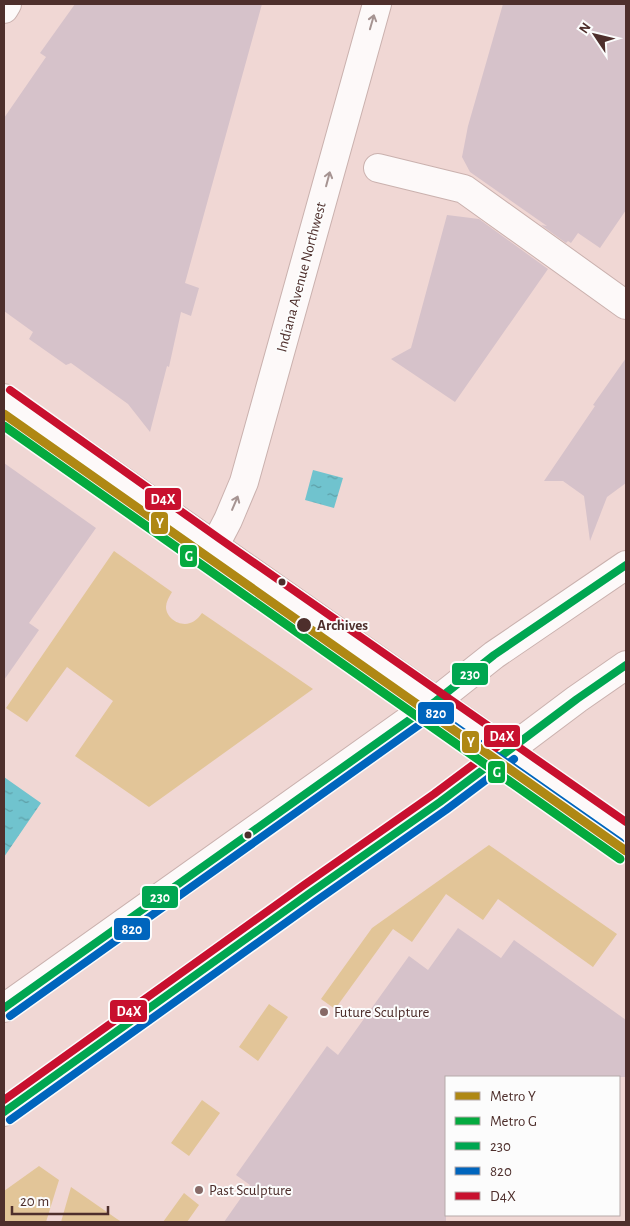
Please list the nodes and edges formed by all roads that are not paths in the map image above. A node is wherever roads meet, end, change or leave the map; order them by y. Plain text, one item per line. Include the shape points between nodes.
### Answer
1 (7, 4) edge
2 (377, 4) edge
3 (4, 9) edge
4 (378, 168) dead end
5 (626, 305) edge
6 (4, 398) edge
7 (214, 547) junction
8 (626, 565) edge
9 (626, 665) edge
10 (436, 701) junction
11 (508, 751) junction
12 (626, 834) edge
13 (4, 1008) edge
14 (4, 1112) edge

1 - 3 main road
7 -> 2 main road, Indiana Avenue Northwest via 244,482
4 - 5 main road via 464,189
6 - 7 main road
7 - 10 main road
8 - 10 main road via 494,655
9 - 11 main road
10 - 11 main road
10 - 13 main road
11 - 12 main road
11 - 14 main road

